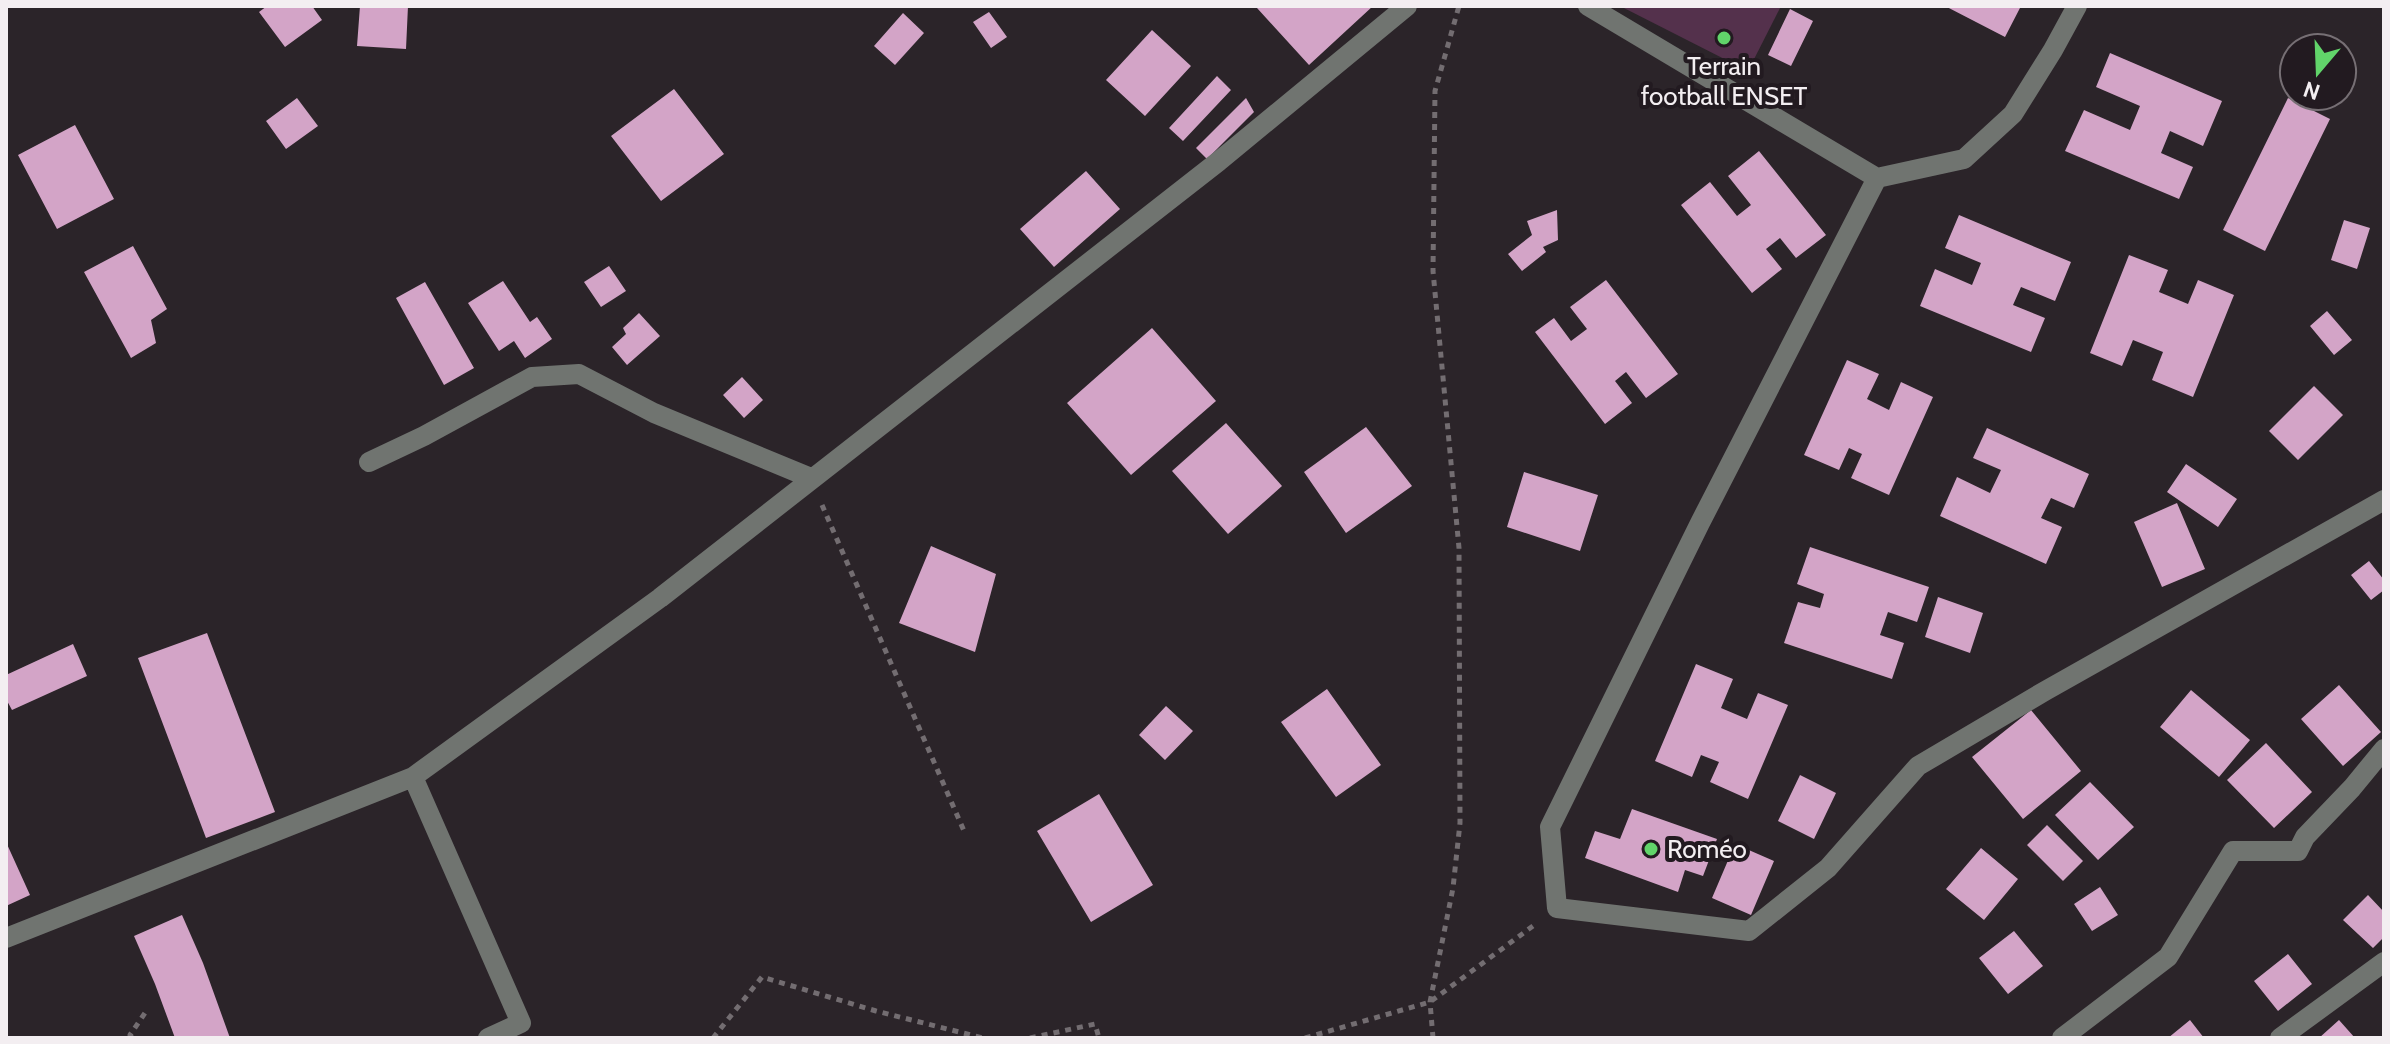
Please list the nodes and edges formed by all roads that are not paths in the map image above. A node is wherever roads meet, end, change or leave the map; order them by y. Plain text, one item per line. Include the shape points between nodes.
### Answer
1 (1407, 6) edge
2 (1588, 6) edge
3 (2077, 6) edge
4 (1877, 178) junction
5 (369, 462) dead end
6 (811, 478) junction
7 (2384, 500) edge
8 (2384, 749) edge
9 (413, 777) junction
10 (6, 938) edge
11 (2384, 962) edge
12 (488, 1038) edge
13 (2062, 1038) edge
14 (2280, 1038) edge

1 - 6 street via 1219,161
2 - 4 street
3 - 4 street via 2013,114 1964,159
4 - 7 street via 1550,827 1557,908 1749,931 1828,868 1918,766
5 - 6 street via 532,377 579,374 654,413
6 - 9 street via 660,598
8 - 13 street via 2298,851 2233,851 2168,957
9 - 10 street
9 - 12 street via 521,1023
11 - 14 street

